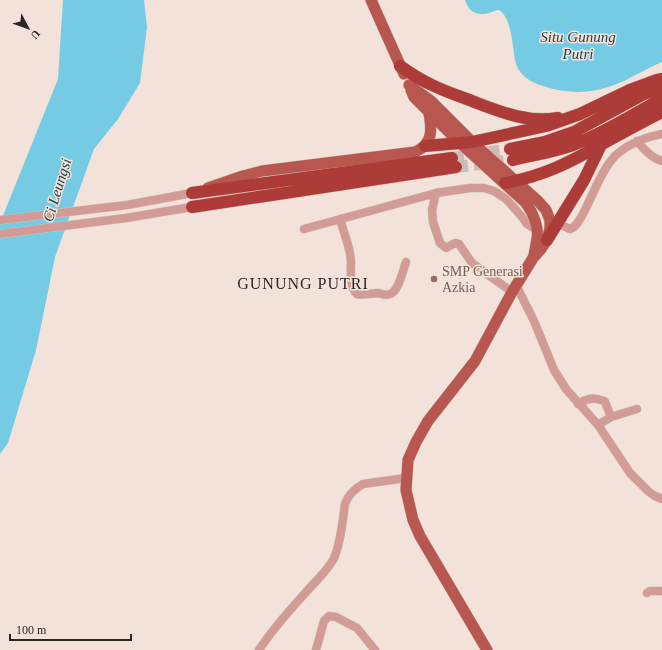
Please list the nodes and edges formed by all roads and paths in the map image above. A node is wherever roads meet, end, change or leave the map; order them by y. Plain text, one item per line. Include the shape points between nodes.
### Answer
1 (371, 0) edge
2 (400, 66) junction
3 (662, 79) edge
4 (410, 85) junction
5 (662, 86) edge
6 (662, 99) edge
7 (662, 112) edge
8 (429, 113) junction
9 (580, 114) junction
10 (662, 134) edge
11 (637, 141) junction
12 (466, 143) junction
13 (601, 145) junction
14 (425, 146) junction
15 (662, 162) edge
16 (510, 182) junction
17 (192, 193) junction
18 (436, 193) junction
19 (192, 207) joint
20 (0, 220) edge
21 (340, 220) junction
22 (557, 223) junction
23 (304, 229) dead end
24 (537, 230) junction
25 (0, 234) edge
26 (547, 240) junction
27 (533, 258) junction
28 (406, 262) dead end
29 (514, 288) junction
30 (578, 404) junction
31 (637, 409) dead end
32 (611, 417) junction
33 (598, 425) junction
34 (406, 478) junction
35 (662, 499) edge
36 (662, 591) edge
37 (647, 593) dead end
38 (259, 650) edge
39 (316, 650) edge
40 (375, 650) edge
41 (487, 650) edge

1 - 2 main road
2 - 4 main road
2 - 9 highway via 449,93 508,114 535,119 554,119
3 - 9 highway via 630,90
4 - 8 main road via 414,96
4 - 12 main road via 431,101
5 - 6 highway via 574,132 511,154 548,152 574,144 602,132
7 - 13 highway
8 - 12 main road
8 - 14 main road via 431,126
9 - 12 highway via 546,126
10 - 11 street
11 - 15 street via 647,153
11 - 22 street via 617,155 606,167 574,228 570,229
12 - 14 highway
12 - 16 main road
13 - 16 highway via 553,170
13 - 22 highway via 584,180
14 - 17 main road via 415,152 262,171
16 - 24 main road via 532,213
16 - 26 main road via 537,200 546,210 550,220
17 - 19 highway via 454,163
17 - 20 street via 126,205
18 - 21 street
18 - 24 street via 470,188 494,191 506,199 527,224
18 - 29 street via 432,210 440,243 446,248 454,243 459,244 472,263
19 - 25 street
21 - 23 street
21 - 28 street via 350,249 351,281 358,295 384,295 394,292
22 - 26 highway
24 - 27 main road
26 - 27 main road
27 - 29 main road
29 - 30 street via 534,321 554,370
29 - 34 main road via 475,361 428,421 416,442 408,460
30 - 32 street via 590,398 602,400
30 - 33 street
31 - 32 street
32 - 33 street
33 - 35 street via 630,473 649,492
34 - 38 street via 363,484 351,494 345,503 342,528 333,560 283,617
34 - 41 main road via 408,501 420,536
36 - 37 street
39 - 40 street via 324,620 329,616 357,628

